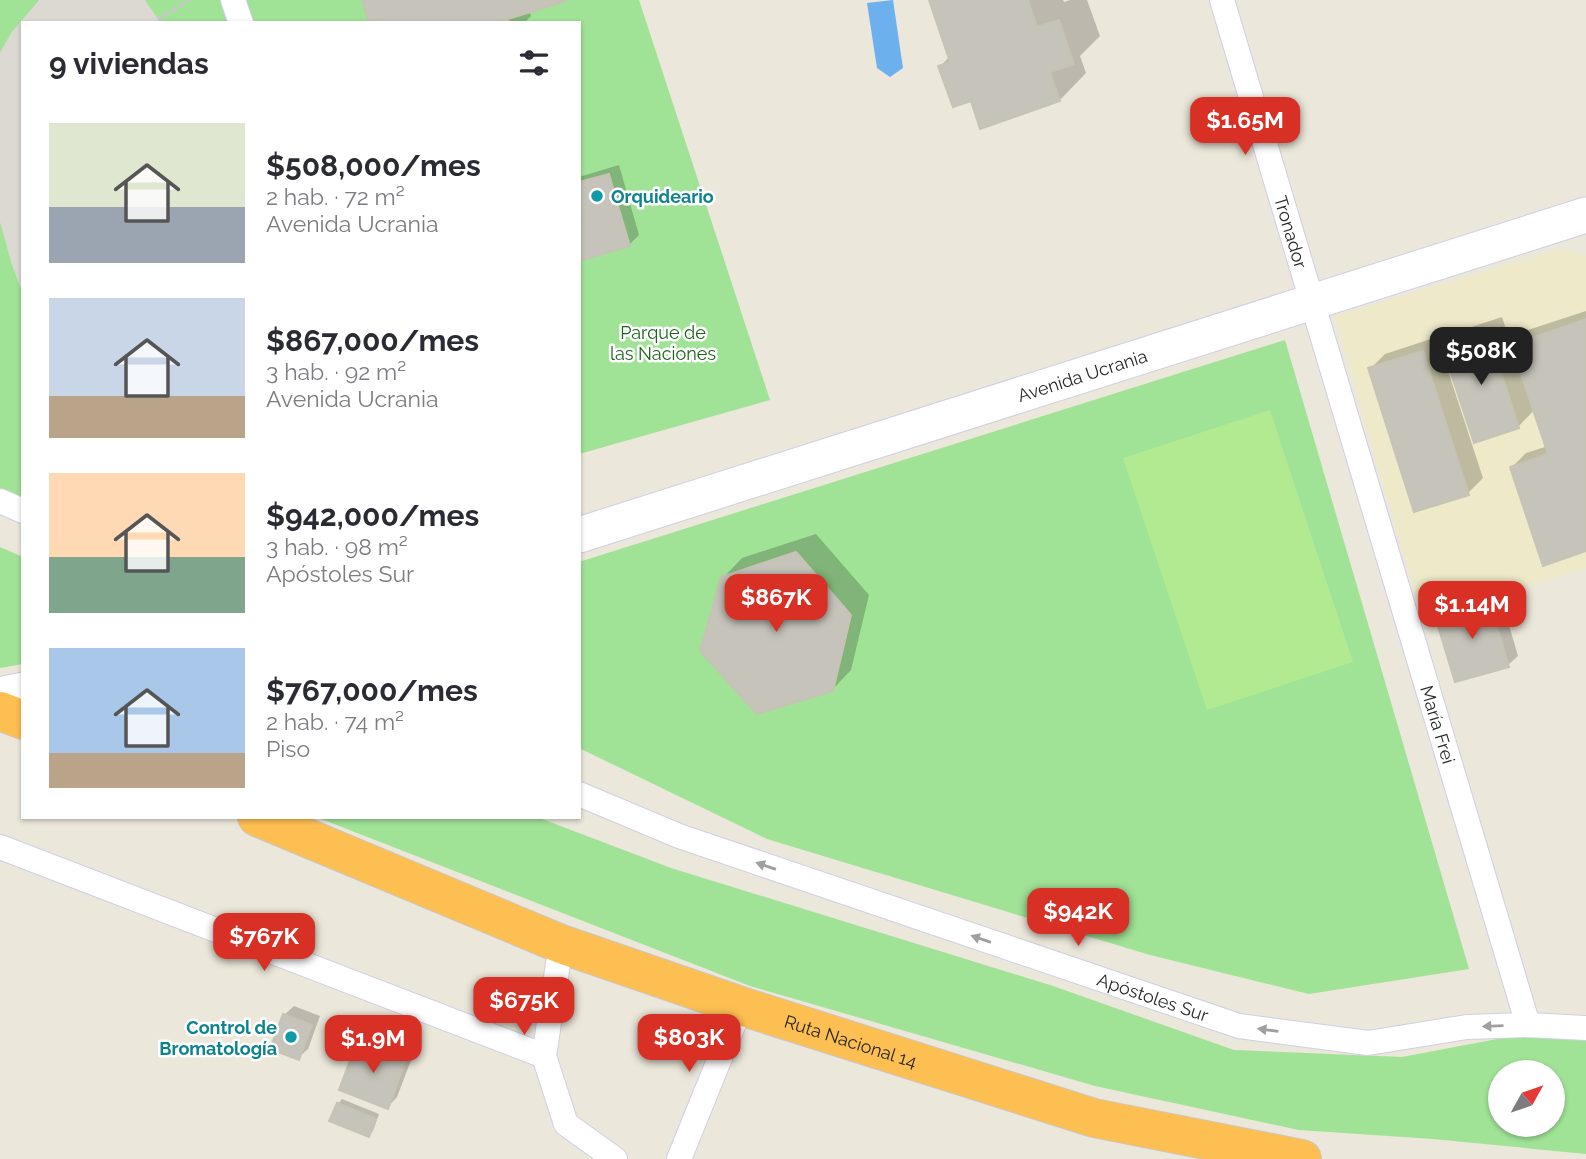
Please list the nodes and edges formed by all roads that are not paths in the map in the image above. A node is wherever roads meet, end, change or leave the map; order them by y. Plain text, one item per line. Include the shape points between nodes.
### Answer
1 (233, 0) edge
2 (1222, 0) edge
3 (240, 21) edge
4 (1586, 215) edge
5 (1313, 301) junction
6 (0, 501) edge
7 (21, 510) edge
8 (581, 534) edge
9 (21, 690) edge
10 (0, 695) edge
11 (0, 711) edge
12 (21, 719) edge
13 (581, 795) edge
14 (262, 819) edge
15 (0, 847) edge
16 (561, 944) junction
17 (741, 1006) junction
18 (1528, 1025) junction
19 (1586, 1028) edge
20 (544, 1056) junction
21 (615, 1159) edge
22 (679, 1159) edge
23 (1302, 1159) edge

1 - 3 street
2 - 5 street, Tronador
4 - 5 main road, Avenida Ucrania
5 - 8 main road, Avenida Ucrania
5 - 18 street, María Frei
6 - 7 street
9 - 10 main road
11 - 12 highway
18 -> 13 street, Apóstoles Sur via 1467,1027 1368,1042 1239,1026 679,836
14 - 16 highway, Ruta Nacional 14
15 - 20 street
16 - 17 highway, Ruta Nacional 14
16 - 20 street
17 - 22 street
17 - 23 highway, Ruta Nacional 14 via 1094,1118
18 - 19 street, Apóstoles Sur
20 - 21 street via 566,1124

